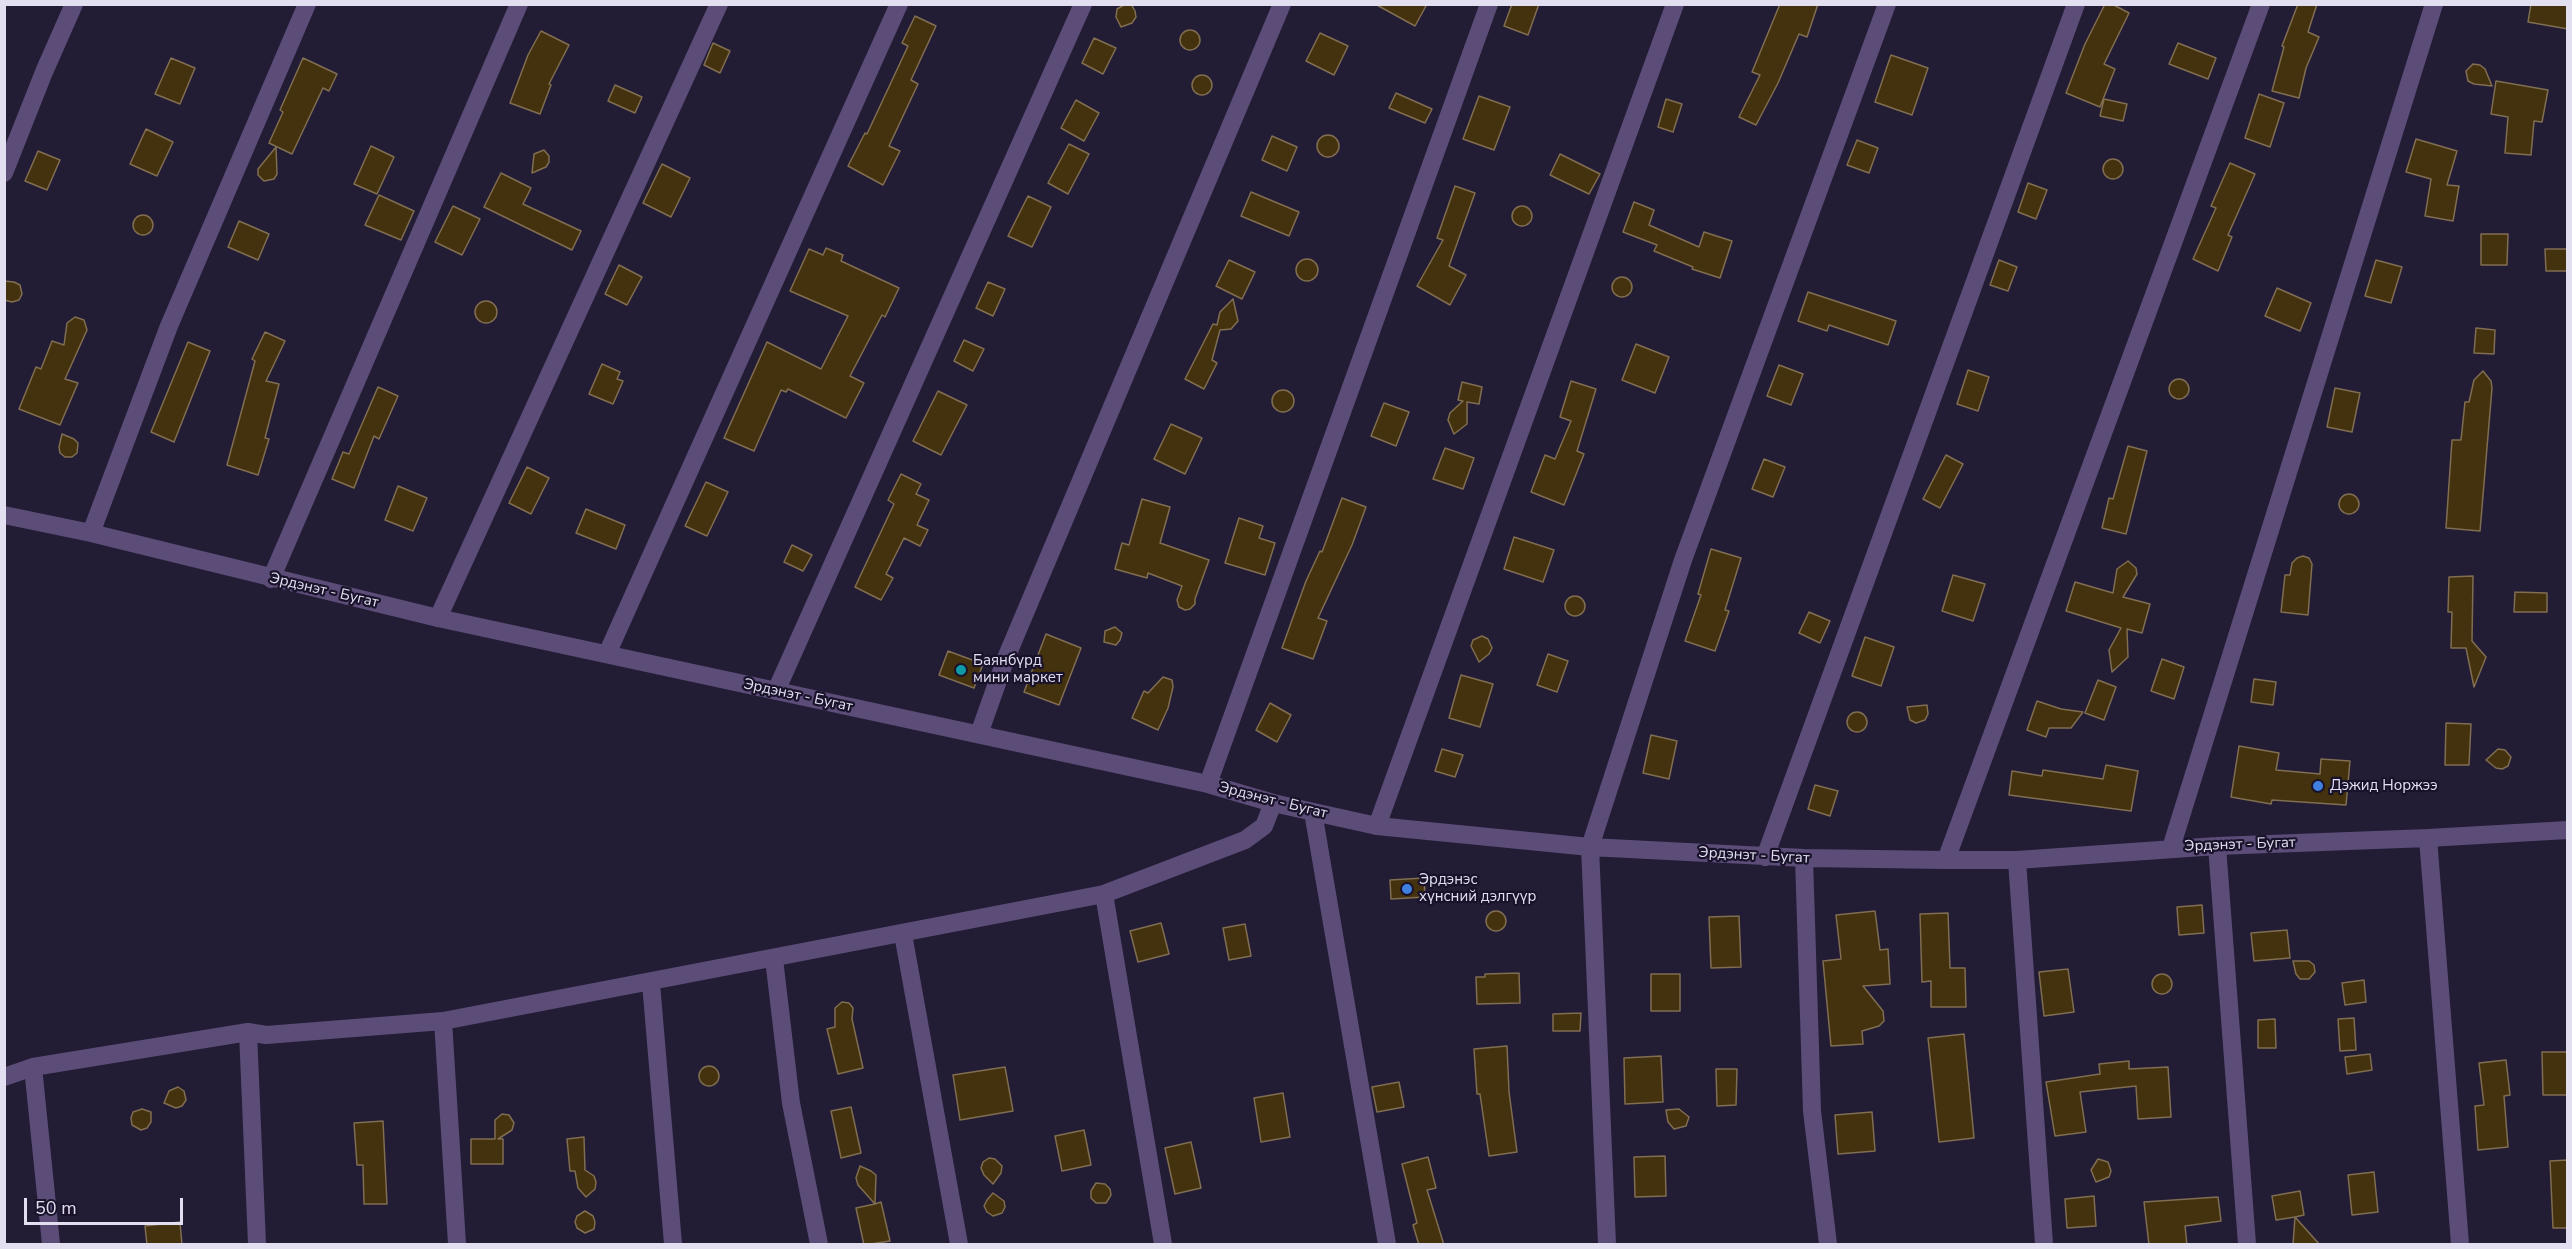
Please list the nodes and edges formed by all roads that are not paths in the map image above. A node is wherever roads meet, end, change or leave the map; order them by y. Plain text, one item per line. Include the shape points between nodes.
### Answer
1 (74, 4) edge
2 (307, 4) edge
3 (519, 4) edge
4 (719, 4) edge
5 (899, 4) edge
6 (1083, 4) edge
7 (1282, 4) edge
8 (1489, 4) edge
9 (1675, 4) edge
10 (1887, 4) edge
11 (2076, 4) edge
12 (2261, 4) edge
13 (2434, 4) edge
14 (4, 173) edge
15 (4, 515) edge
16 (90, 533) junction
17 (271, 579) junction
18 (438, 618) junction
19 (607, 654) junction
20 (776, 691) junction
21 (979, 734) junction
22 (1208, 784) junction
23 (1273, 803) junction
24 (1313, 812) junction
25 (1377, 826) junction
26 (2568, 830) edge
27 (2428, 838) junction
28 (2217, 846) junction
29 (1590, 847) junction
30 (2171, 848) junction
31 (1765, 857) junction
32 (1804, 858) junction
33 (2018, 860) junction
34 (1946, 861) junction
35 (1104, 894) junction
36 (903, 934) junction
37 (774, 959) junction
38 (651, 983) junction
39 (443, 1021) junction
40 (248, 1032) junction
41 (33, 1067) junction
42 (4, 1077) edge
43 (51, 1245) edge
44 (258, 1245) edge
45 (457, 1245) edge
46 (673, 1245) edge
47 (819, 1245) edge
48 (959, 1245) edge
49 (1163, 1245) edge
50 (1387, 1245) edge
51 (1607, 1245) edge
52 (1828, 1245) edge
53 (2044, 1245) edge
54 (2247, 1245) edge
55 (2460, 1245) edge

1 - 14 street
2 - 16 street via 170,326
3 - 17 street
4 - 18 street
5 - 19 street
6 - 20 street
7 - 21 street via 1006,658
8 - 22 street
9 - 25 street
10 - 29 street via 1683,561
11 - 31 street
12 - 34 street
13 - 30 street
15 - 16 street, Эрдэнэт - Бугат
16 - 17 street, Эрдэнэт - Бугат
17 - 18 street, Эрдэнэт - Бугат
18 - 19 street, Эрдэнэт - Бугат
19 - 20 street, Эрдэнэт - Бугат
20 - 21 street, Эрдэнэт - Бугат
21 - 22 street, Эрдэнэт - Бугат
22 - 23 street, Эрдэнэт - Бугат
23 - 24 street, Эрдэнэт - Бугат
23 - 35 street via 1264,826 1245,840
24 - 25 street, Эрдэнэт - Бугат
24 - 50 street
25 - 29 street, Эрдэнэт - Бугат
26 - 27 street, Эрдэнэт - Бугат
27 - 28 street, Эрдэнэт - Бугат
27 - 55 street
28 - 30 street, Эрдэнэт - Бугат
28 - 54 street
29 - 31 street, Эрдэнэт - Бугат
29 - 51 street
30 - 33 street, Эрдэнэт - Бугат
31 - 32 street, Эрдэнэт - Бугат
32 - 34 street, Эрдэнэт - Бугат
32 - 52 street via 1812,1111
33 - 34 street, Эрдэнэт - Бугат
33 - 53 street
35 - 36 street
35 - 49 street
36 - 37 street
36 - 48 street
37 - 38 street
37 - 47 street via 791,1103
38 - 39 street
38 - 46 street
39 - 40 street via 266,1035
39 - 45 street
40 - 41 street
40 - 44 street
41 - 42 street
41 - 43 street

